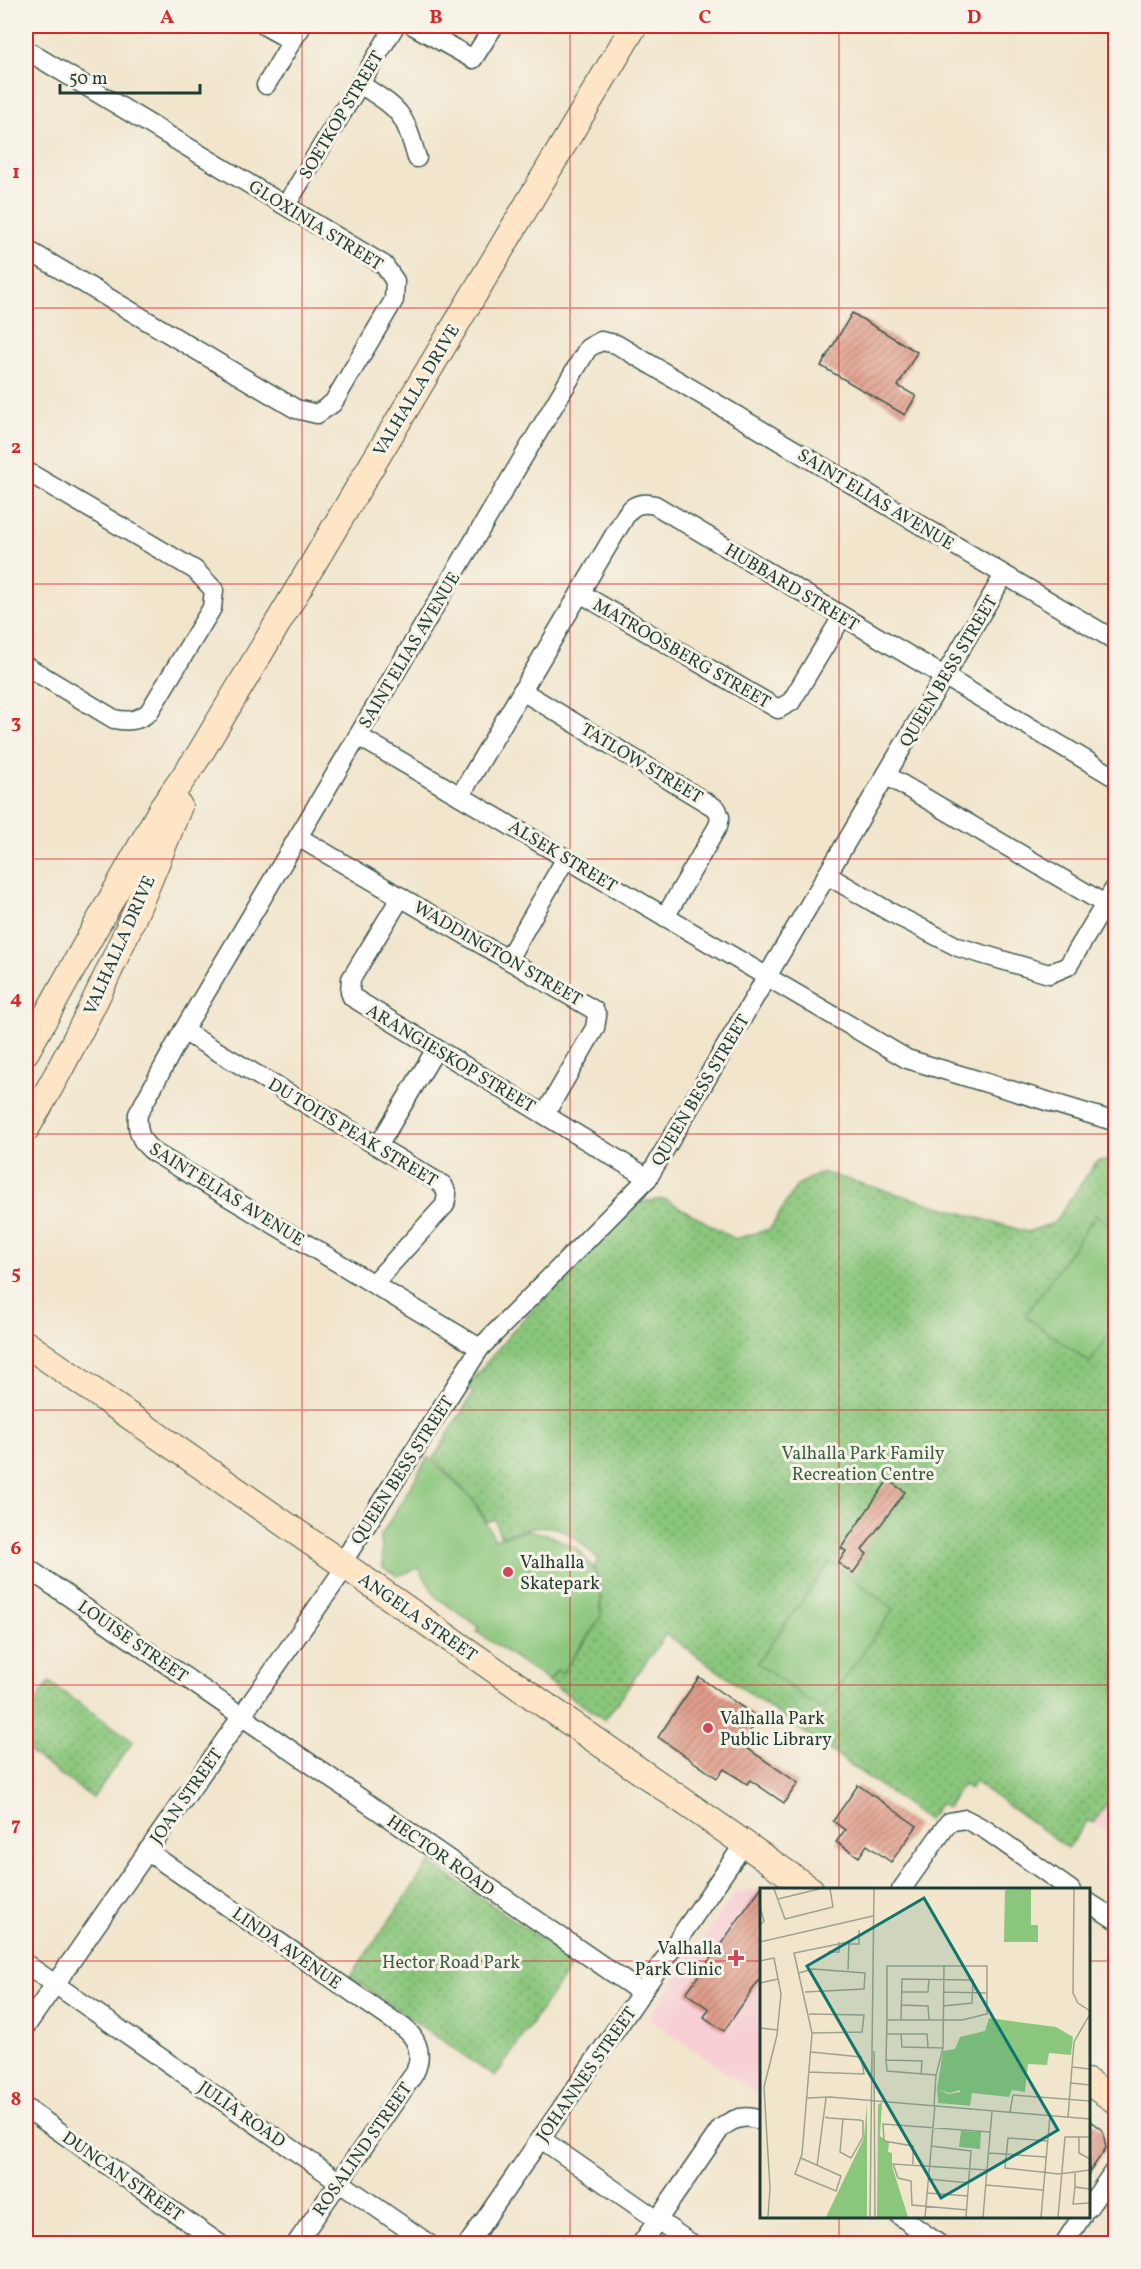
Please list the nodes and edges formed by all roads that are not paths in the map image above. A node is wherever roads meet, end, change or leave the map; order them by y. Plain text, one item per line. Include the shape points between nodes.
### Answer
1 (265, 26) edge
2 (302, 26) edge
3 (395, 26) edge
4 (414, 26) edge
5 (494, 26) edge
6 (634, 26) edge
7 (292, 41) junction
8 (26, 50) edge
9 (360, 84) junction
10 (266, 85) dead end
11 (417, 158) dead end
12 (286, 205) junction
13 (26, 249) edge
14 (26, 471) edge
15 (1004, 575) junction
16 (580, 593) junction
17 (842, 616) junction
18 (1116, 641) edge
19 (26, 666) edge
20 (944, 677) junction
21 (522, 692) junction
22 (358, 736) junction
23 (199, 755) junction
24 (886, 775) junction
25 (1116, 778) edge
26 (460, 796) junction
27 (298, 837) junction
28 (566, 858) junction
29 (827, 875) junction
30 (1116, 886) edge
31 (401, 897) junction
32 (1110, 907) edge
33 (665, 916) junction
34 (508, 959) junction
35 (767, 977) junction
36 (183, 1031) junction
37 (436, 1049) junction
38 (26, 1052) edge
39 (544, 1114) junction
40 (1114, 1119) edge
41 (26, 1129) edge
42 (378, 1146) junction
43 (648, 1178) junction
44 (373, 1284) junction
45 (26, 1344) edge
46 (480, 1348) junction
47 (344, 1565) junction
48 (26, 1566) edge
49 (241, 1716) junction
50 (744, 1844) junction
51 (147, 1851) junction
52 (808, 1888) edge
53 (902, 1888) edge
54 (1068, 1888) edge
55 (1090, 1903) edge
56 (1116, 1920) edge
57 (26, 1964) edge
58 (55, 1984) junction
59 (642, 1993) junction
60 (26, 2026) edge
61 (419, 2051) joint
62 (1090, 2083) edge
63 (1116, 2101) edge
64 (26, 2108) edge
65 (760, 2121) edge
66 (541, 2139) junction
67 (1116, 2168) edge
68 (339, 2182) junction
69 (1090, 2207) edge
70 (901, 2218) edge
71 (1081, 2218) edge
72 (658, 2219) junction
73 (220, 2244) edge
74 (296, 2244) edge
75 (429, 2244) edge
76 (468, 2244) edge
77 (641, 2244) edge
78 (692, 2244) edge
79 (939, 2244) edge
80 (1064, 2244) edge

1 - 7 street
2 - 7 street
3 - 9 street, SOETKOP STREET
4 - 5 street via 473,59
6 - 23 main road, VALHALLA DRIVE
7 - 10 street
8 - 12 street, GLOXINIA STREET
9 - 11 street via 399,109
9 - 12 street, SOETKOP STREET
12 - 13 street, GLOXINIA STREET via 384,265 395,281 394,300 333,403 316,414 296,409
14 - 19 street via 195,570 214,590 212,608 142,718 114,718
15 - 18 street, SAINT ELIAS AVENUE
15 - 20 street, QUEEN BESS STREET
15 - 22 street, SAINT ELIAS AVENUE via 616,344 601,341 588,348
16 - 17 street, HUBBARD STREET via 630,510 639,504 655,505
16 - 17 street, MATROOSBERG STREET via 778,709 791,702
16 - 21 street
17 - 20 street, HUBBARD STREET
20 - 24 street, QUEEN BESS STREET
20 - 25 street, HUBBARD STREET
21 - 26 street
21 - 33 street, TATLOW STREET via 717,809 718,826
22 - 26 street, ALSEK STREET
22 - 27 street, SAINT ELIAS AVENUE
23 - 38 main road, VALHALLA DRIVE via 161,810
23 - 41 main road, VALHALLA DRIVE via 95,1001
24 - 29 street, QUEEN BESS STREET
24 - 32 street
26 - 28 street, ALSEK STREET
27 - 31 street, WADDINGTON STREET
27 - 36 street, SAINT ELIAS AVENUE
28 - 33 street, ALSEK STREET
28 - 34 street
29 - 32 street via 958,947 1049,974 1068,966
29 - 35 street, QUEEN BESS STREET
30 - 32 street
31 - 34 street, WADDINGTON STREET
31 - 37 street, ARANGIESKOP STREET via 351,979 350,992 357,1002
33 - 35 street, ALSEK STREET
34 - 39 street, WADDINGTON STREET via 589,1007 597,1016 595,1028
35 - 40 street, ALSEK STREET via 907,1059
35 - 43 street, QUEEN BESS STREET
36 - 42 street, DU TOITS PEAK STREET
36 - 44 street, SAINT ELIAS AVENUE via 138,1114 138,1131 147,1147
37 - 39 street, ARANGIESKOP STREET
37 - 42 street
39 - 43 street, ARANGIESKOP STREET
42 - 44 street, DU TOITS PEAK STREET via 442,1185 447,1200
43 - 46 street, QUEEN BESS STREET
44 - 46 street, SAINT ELIAS AVENUE
45 - 47 main road, ANGELA STREET
46 - 47 street, QUEEN BESS STREET
47 - 49 street, JOAN STREET
47 - 50 main road, ANGELA STREET
48 - 49 street, LOUISE STREET
49 - 51 street, JOAN STREET
49 - 59 street, HECTOR ROAD
50 - 52 main road, ANGELA STREET
50 - 59 street, JOHANNES STREET
51 - 58 street, JOAN STREET
51 - 61 street, LINDA AVENUE via 404,2028
53 - 54 street via 949,1822 965,1819
55 - 56 street
57 - 58 street, JULIA ROAD
58 - 60 street, JOAN STREET
58 - 68 street, JULIA ROAD
59 - 66 street, JOHANNES STREET
61 - 68 street, ROSALIND STREET via 414,2074
62 - 63 main road
64 - 73 street, DUNCAN STREET
65 - 72 street via 745,2117 729,2121 721,2128
66 - 72 street
66 - 76 street, JOHANNES STREET
67 - 69 street
68 - 74 street, ROSALIND STREET
68 - 75 street, JULIA ROAD
70 - 79 street
71 - 80 street
72 - 77 street
72 - 78 street

